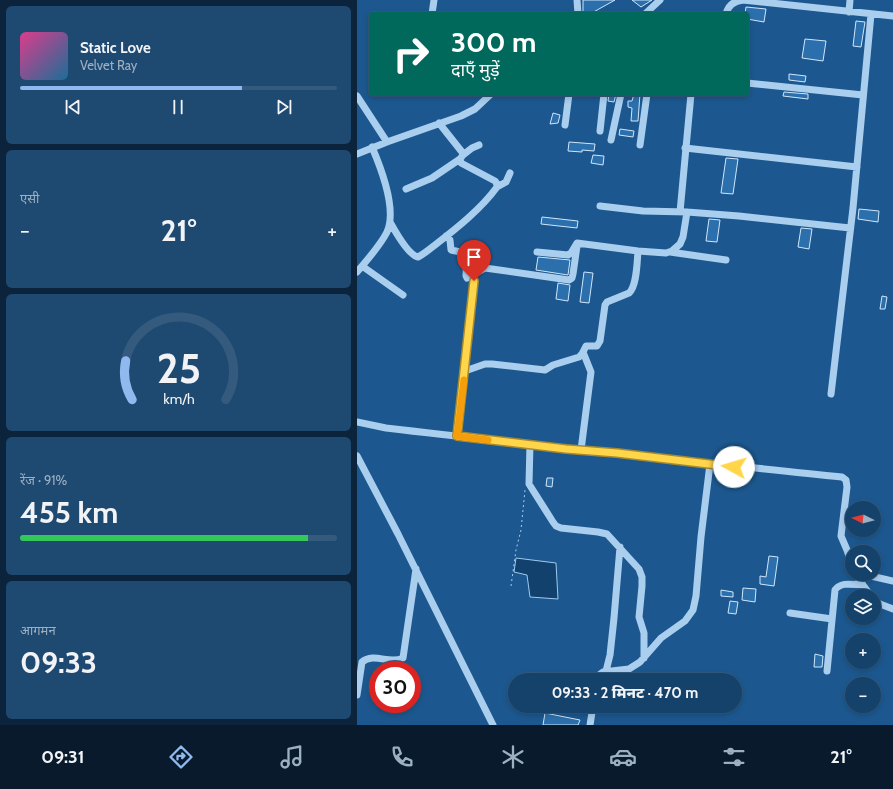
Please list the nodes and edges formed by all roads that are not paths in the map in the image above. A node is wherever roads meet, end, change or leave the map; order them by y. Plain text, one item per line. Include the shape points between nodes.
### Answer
1 (433, 0) edge
2 (577, 0) edge
3 (660, 0) edge
4 (850, 0) edge
5 (431, 12) edge
6 (578, 12) edge
7 (647, 12) edge
8 (727, 12) edge
9 (849, 12) junction
10 (871, 14) junction
11 (893, 16) edge
12 (749, 83) edge
13 (863, 95) junction
14 (357, 96) edge
15 (489, 96) edge
16 (569, 96) edge
17 (604, 96) edge
18 (621, 96) edge
19 (647, 96) edge
20 (691, 96) edge
21 (439, 123) junction
22 (565, 125) dead end
23 (599, 131) dead end
24 (611, 140) dead end
25 (387, 142) junction
26 (479, 145) dead end
27 (640, 145) dead end
28 (372, 147) junction
29 (685, 148) junction
30 (357, 154) edge
31 (461, 157) junction
32 (857, 167) junction
33 (510, 173) dead end
34 (497, 187) junction
35 (406, 189) dead end
36 (600, 206) dead end
37 (683, 212) junction
38 (390, 222) junction
39 (850, 228) junction
40 (446, 236) junction
41 (578, 244) junction
42 (638, 251) junction
43 (537, 252) dead end
44 (669, 252) junction
45 (726, 260) dead end
46 (362, 266) junction
47 (357, 272) edge
48 (467, 278) junction
49 (403, 295) dead end
50 (583, 352) junction
51 (465, 371) junction
52 (831, 394) dead end
53 (357, 422) edge
54 (457, 436) junction
55 (530, 444) junction
56 (581, 450) junction
57 (357, 456) edge
58 (710, 464) junction
59 (845, 545) edge
60 (620, 547) junction
61 (416, 569) junction
62 (881, 578) edge
63 (860, 581) edge
64 (893, 581) edge
65 (863, 585) junction
66 (866, 589) edge
67 (881, 604) edge
68 (893, 609) edge
69 (790, 613) dead end
70 (832, 619) junction
71 (644, 658) junction
72 (606, 671) junction
73 (827, 671) dead end
74 (601, 673) edge
75 (357, 695) edge
76 (592, 713) edge
77 (493, 725) edge
78 (590, 725) edge

1 - 5 street
2 - 6 street
3 - 7 street
4 - 9 street
8 - 9 street via 735,1 743,0
9 - 10 street
10 - 11 street
10 - 13 street
12 - 13 street
13 - 32 street
14 - 25 street
15 - 21 street via 475,109
16 - 22 street
17 - 23 street
18 - 24 street
19 - 27 street
20 - 29 street
21 - 25 street
21 - 31 street via 463,152
25 - 28 street
26 - 31 street
28 - 30 street
28 - 38 street via 383,177
29 - 32 street
29 - 37 street
31 - 34 street via 460,162 495,181
31 - 35 street via 432,178
32 - 39 street
33 - 34 street via 505,183
34 - 40 street via 478,209
36 - 37 street
37 - 39 street
37 - 44 street via 683,237 676,248
38 - 40 street via 415,257
38 - 46 street
39 - 52 street
40 - 48 street via 450,240 451,250 467,254
41 - 42 street
41 - 43 street via 568,255
41 - 48 street via 572,278 569,280 485,268
42 - 44 street
42 - 50 street via 632,291 607,302 599,345 585,346
44 - 45 street
46 - 47 street
46 - 49 street
48 - 51 street via 473,279 475,283
50 - 51 street via 579,357 545,370 485,364
50 - 56 street via 591,372
51 - 54 street
53 - 54 street
54 - 55 street
55 - 56 street
55 - 60 street via 528,481 557,526 605,533
56 - 58 street
57 - 61 street
58 - 59 street via 845,478 847,487 841,536
58 - 71 street via 695,606 685,621 663,636
60 - 71 street via 642,577 639,617 644,632
60 - 72 street via 614,625
61 - 75 street via 403,658 366,658 362,662
61 - 77 street
62 - 64 street
63 - 65 street
65 - 66 street
65 - 70 street via 845,584 837,587
67 - 68 street
69 - 70 street
70 - 73 street
71 - 72 street via 629,669
72 - 74 street
76 - 78 street

